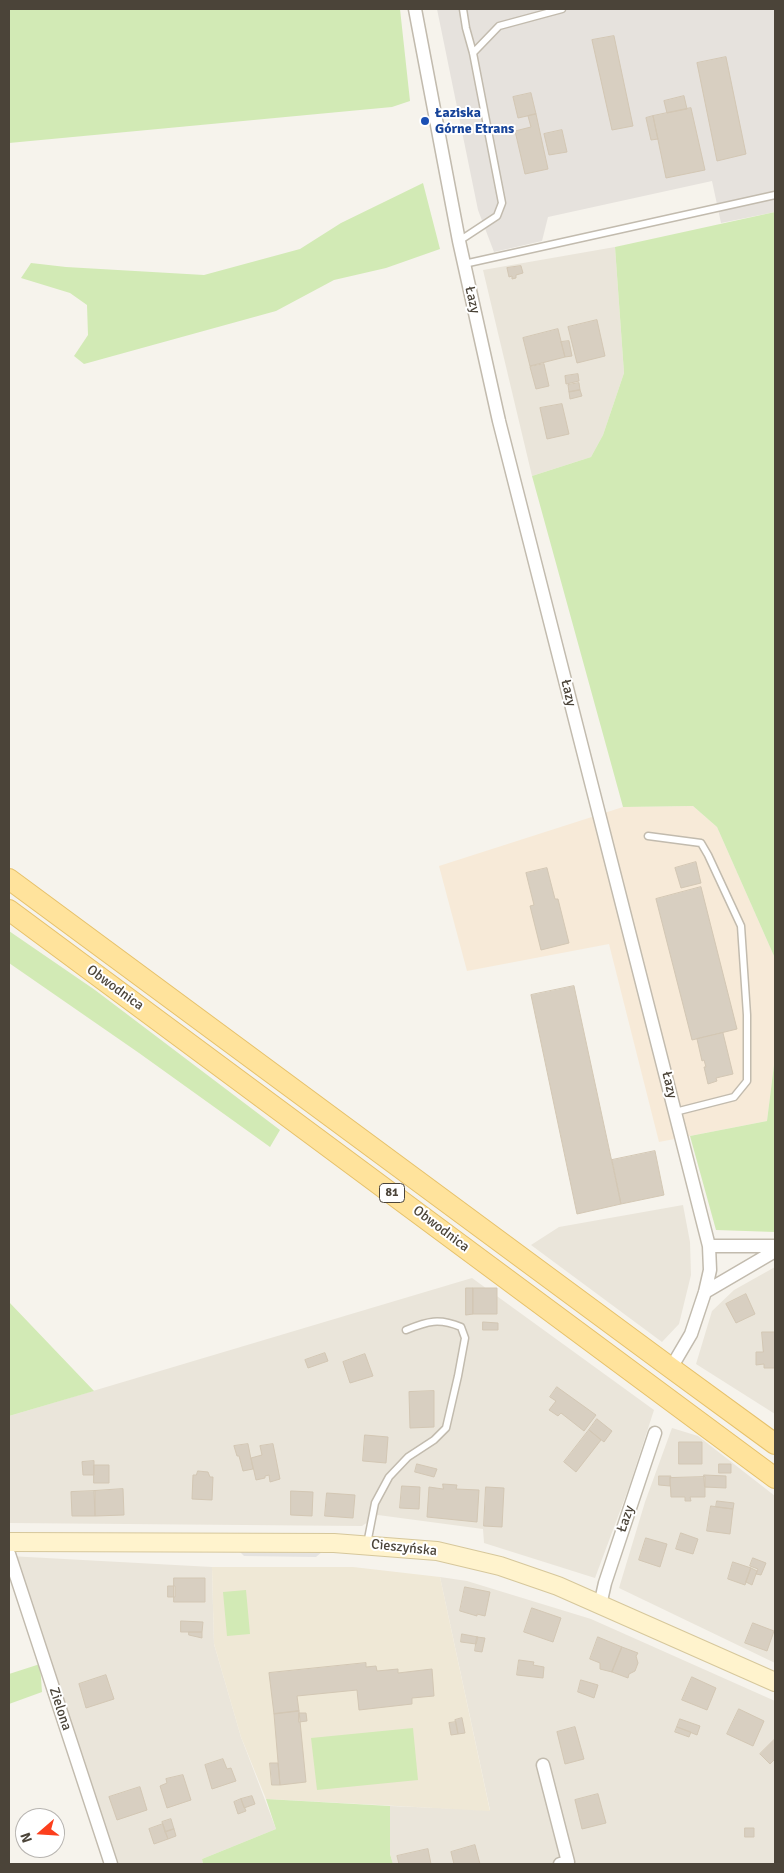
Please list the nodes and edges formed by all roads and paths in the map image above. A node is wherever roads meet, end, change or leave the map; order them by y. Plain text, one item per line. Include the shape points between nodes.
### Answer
1 (415, 9) edge
2 (463, 9) edge
3 (562, 9) edge
4 (474, 53) junction
5 (775, 195) edge
6 (459, 241) junction
7 (464, 264) junction
8 (648, 836) dead end
9 (9, 879) edge
10 (9, 910) edge
11 (675, 1112) junction
12 (709, 1246) junction
13 (775, 1246) edge
14 (775, 1251) edge
15 (705, 1292) junction
16 (406, 1330) dead end
17 (671, 1368) junction
18 (655, 1433) dead end
19 (775, 1444) edge
20 (775, 1478) edge
21 (9, 1542) edge
22 (367, 1544) junction
23 (9, 1554) edge
24 (600, 1605) junction
25 (775, 1682) edge
26 (543, 1765) dead end
27 (112, 1864) edge
28 (560, 1864) edge

1 - 6 street, Łazy
2 - 4 lane
3 - 4 lane via 498,26
4 - 6 lane via 502,203 497,216
5 - 7 lane
6 - 7 street, Łazy
7 - 11 street, Łazy via 499,421
8 - 11 lane via 701,842 740,926 747,1015 746,1081 734,1097
9 - 17 main road, Obwodnica / 81
10 - 20 main road, Obwodnica / 81
11 - 12 street, Łazy
12 - 13 street
12 - 15 street, Łazy via 710,1270
14 - 15 street
15 - 17 street, Łazy via 691,1334
16 - 22 lane via 427,1322 448,1321 461,1327 464,1338 458,1376 446,1428 408,1457 389,1477 375,1503
17 - 19 main road, Obwodnica / 81
18 - 24 street, Łazy
21 - 22 street, Cieszyńska
22 - 24 street, Cieszyńska via 437,1551 500,1566
23 - 27 street, Zielona
24 - 25 street, Cieszyńska
26 - 28 street via 568,1862

